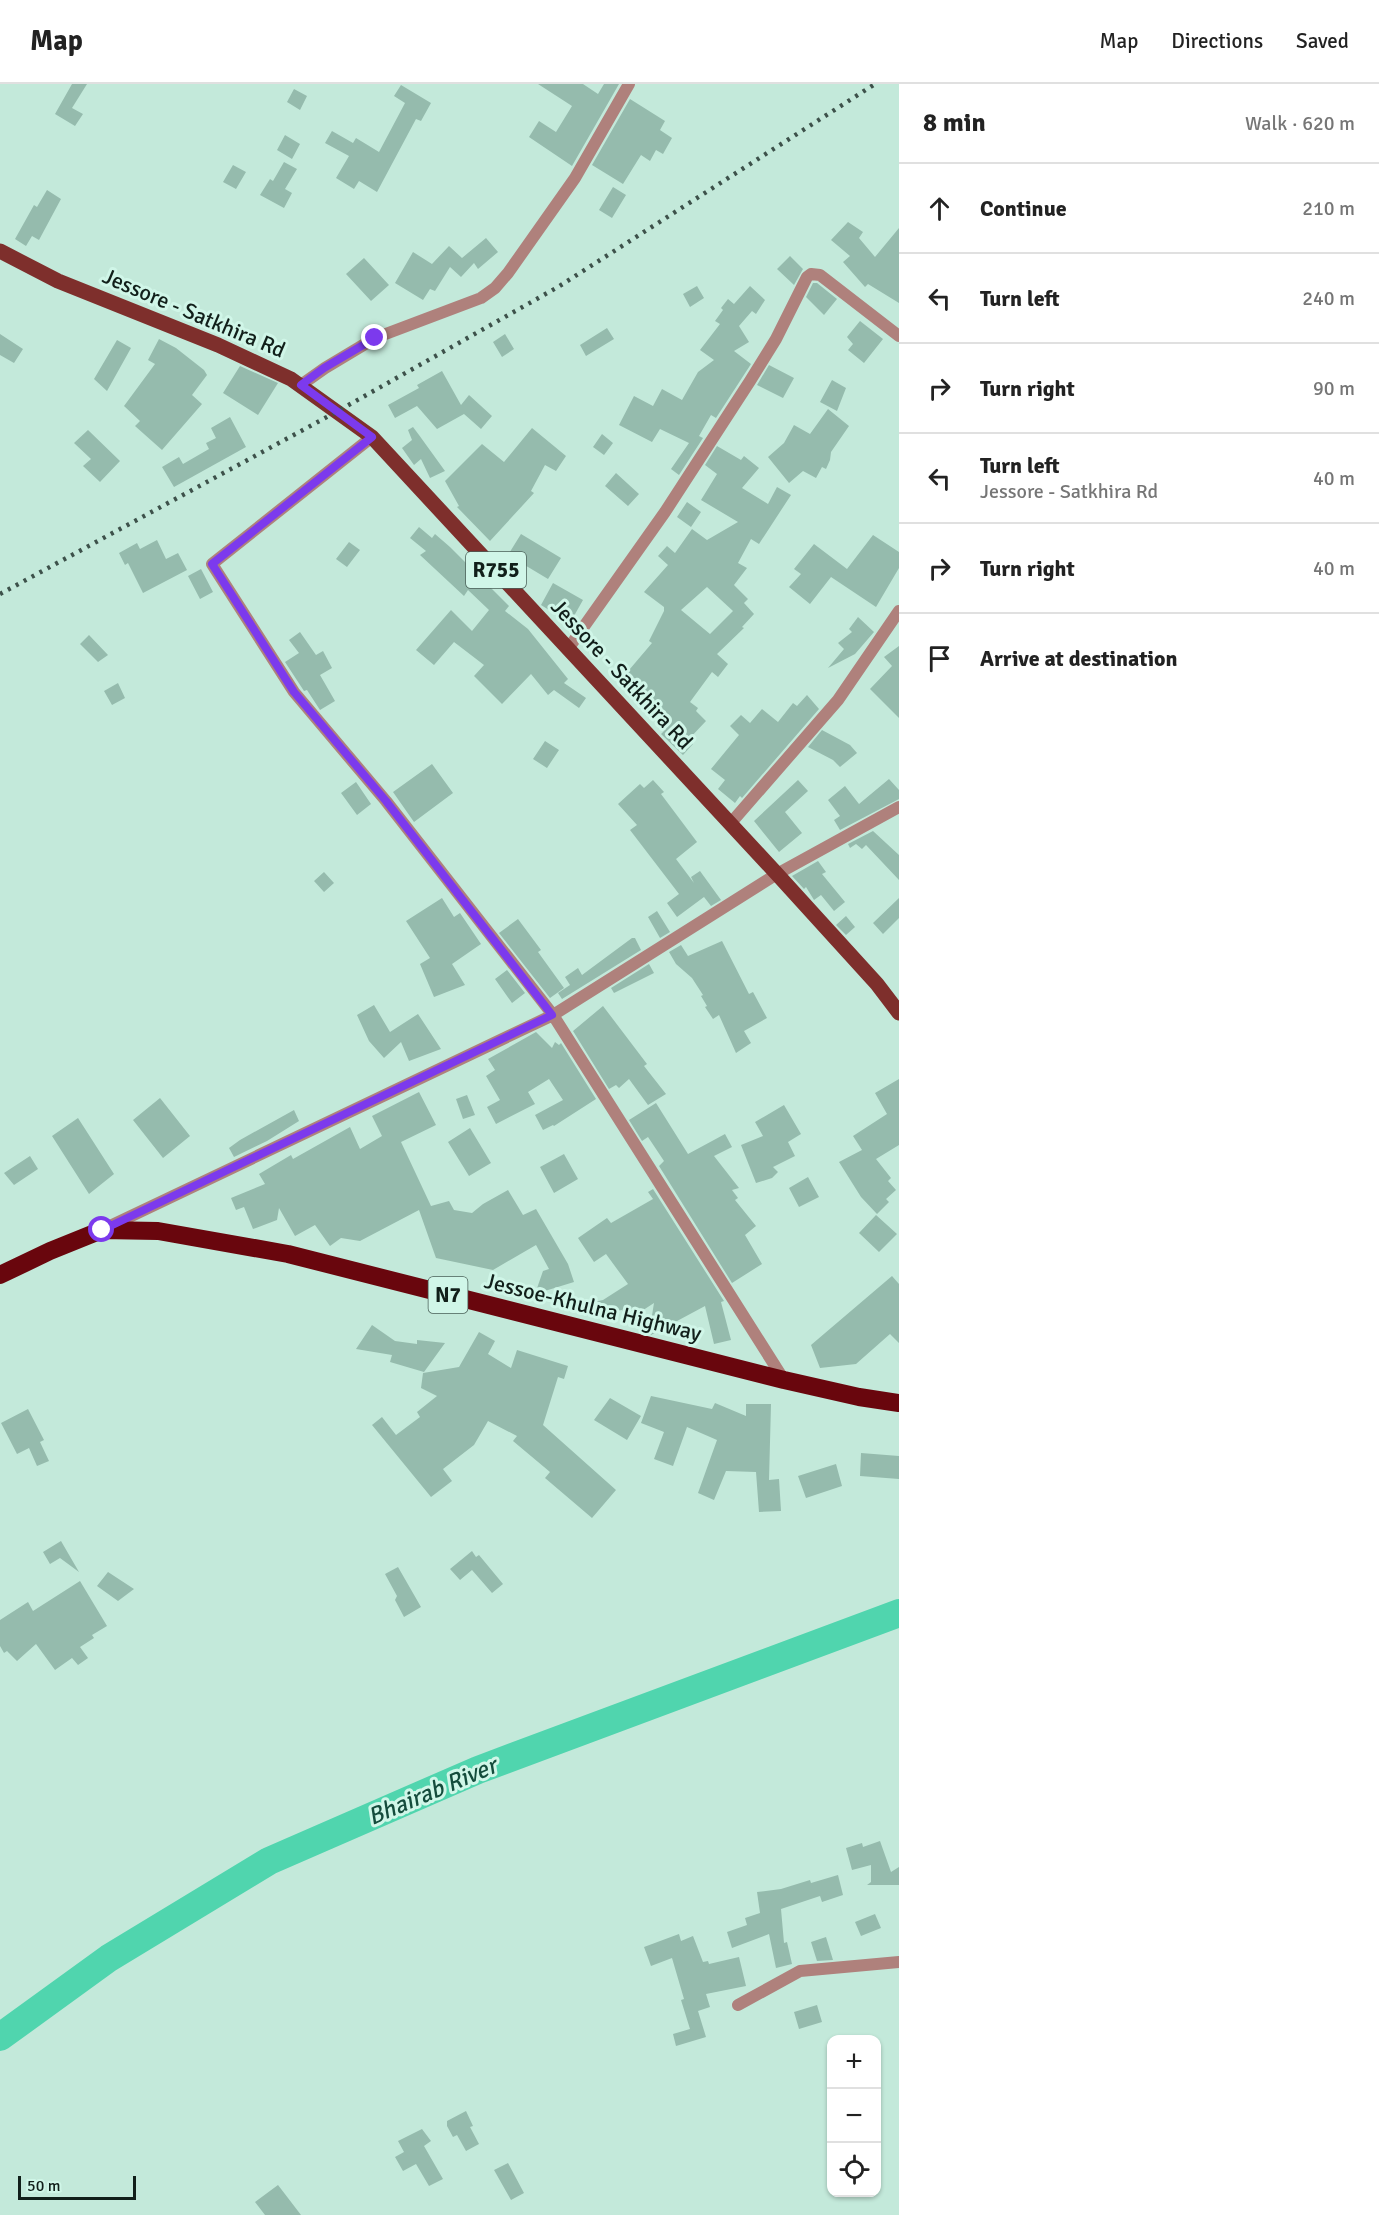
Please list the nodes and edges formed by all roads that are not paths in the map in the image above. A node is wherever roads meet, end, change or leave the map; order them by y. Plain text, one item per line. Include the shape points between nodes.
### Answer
1 (629, 84) edge
2 (0, 251) edge
3 (899, 336) edge
4 (301, 385) junction
5 (372, 437) junction
6 (899, 611) edge
7 (568, 649) junction
8 (899, 807) edge
9 (730, 824) junction
10 (777, 874) junction
11 (899, 1013) edge
12 (552, 1015) junction
13 (102, 1230) junction
14 (0, 1275) edge
15 (784, 1380) junction
16 (899, 1403) edge
17 (899, 1962) edge
18 (738, 2005) dead end

1 - 4 street via 575,178 495,288 481,298 375,338
2 - 4 main road, Jessore - Satkhira Rd / R755 via 58,281 218,345
3 - 7 street via 820,275 807,277 776,339 732,409
4 - 5 main road, Jessore - Satkhira Rd / R755
5 - 7 main road, Jessore - Satkhira Rd / R755
5 - 12 street via 212,564 294,692 386,801
6 - 9 street via 838,700
7 - 9 main road, Jessore - Satkhira Rd / R755
8 - 10 street
9 - 10 main road, Jessore - Satkhira Rd / R755
10 - 11 main road, Jessore - Satkhira Rd / R755
10 - 12 street
12 - 13 street
12 - 15 street
13 - 14 highway, Jessoe-Khulna Highway / N7
13 - 15 highway, Jessoe-Khulna Highway / N7 via 158,1231 288,1254
15 - 16 highway, Jessoe-Khulna Highway / N7
17 - 18 street via 800,1971

